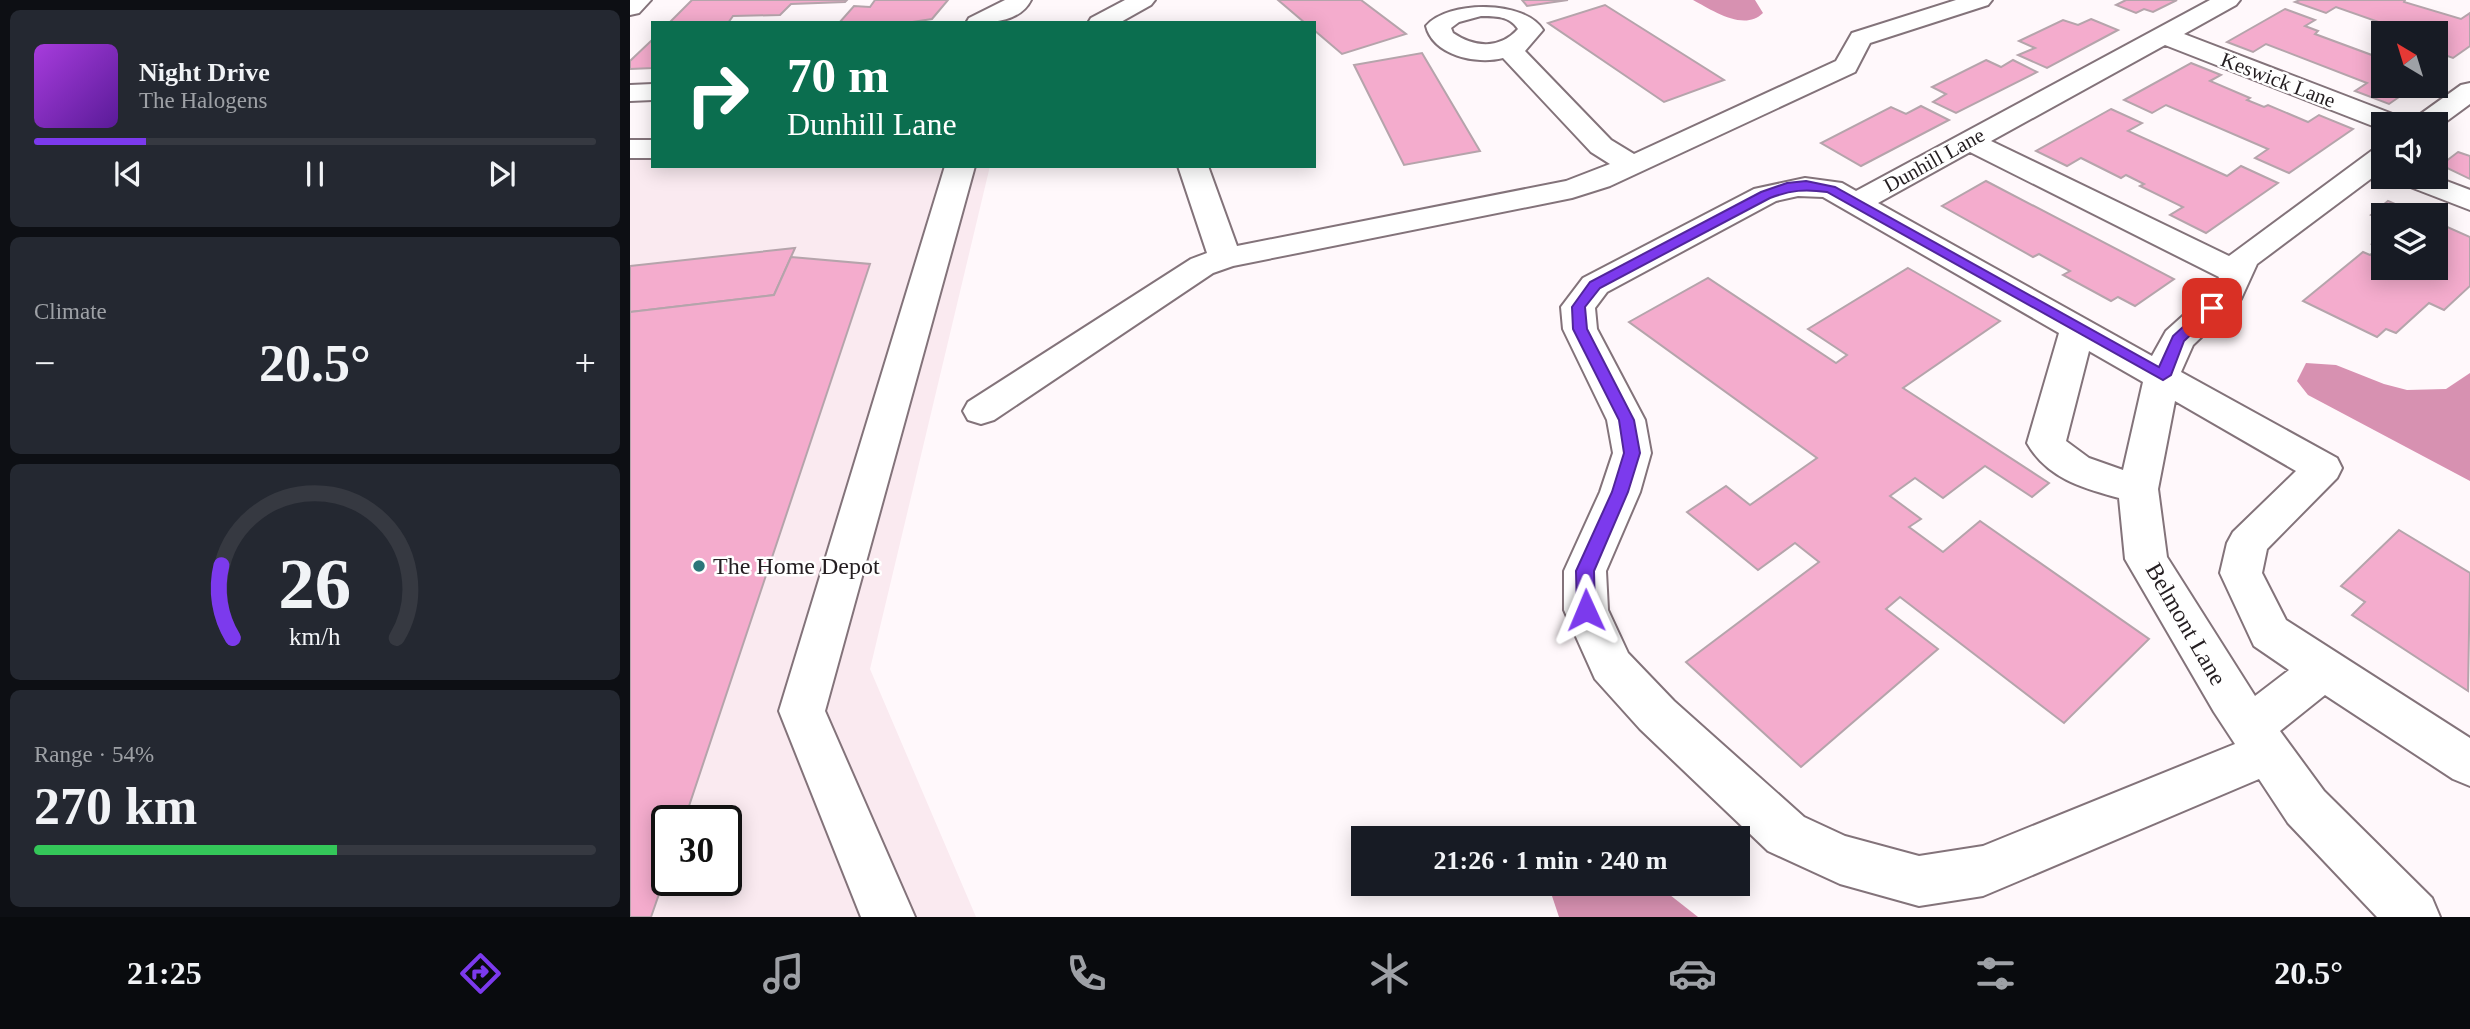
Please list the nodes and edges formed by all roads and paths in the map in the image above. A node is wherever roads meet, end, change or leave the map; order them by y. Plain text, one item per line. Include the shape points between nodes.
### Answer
1 (639, 0) edge
2 (1019, 0) edge
3 (1143, 0) edge
4 (1980, 0) edge
5 (2228, 0) edge
6 (1460, 5) edge
7 (630, 8) edge
8 (982, 21) edge
9 (1104, 21) edge
10 (2163, 35) junction
11 (1508, 49) junction
12 (2470, 91) edge
13 (651, 92) edge
14 (630, 93) edge
15 (2441, 112) edge
16 (2371, 115) edge
17 (1969, 141) junction
18 (630, 149) edge
19 (651, 149) edge
20 (1632, 165) junction
21 (2371, 167) edge
22 (959, 168) edge
23 (1194, 168) edge
24 (2440, 189) edge
25 (2470, 201) edge
26 (1858, 202) junction
27 (1225, 258) junction
28 (2237, 273) junction
29 (2078, 327) junction
30 (2163, 375) junction
31 (981, 411) dead end
32 (2137, 489) junction
33 (2324, 670) junction
34 (2259, 740) junction
35 (2470, 764) edge
36 (888, 917) edge
37 (2413, 917) edge

1 - 7 street
2 - 8 street
3 - 9 street
4 - 20 street via 1861,38 1846,66
5 - 10 street, Dunhill Lane
6 - 11 street via 1510,12 1529,23 1528,37
6 - 11 street via 1438,27 1441,40 1462,50
10 - 16 street, Keswick Lane
10 - 17 street, Dunhill Lane
11 - 20 street via 1601,146
12 - 15 street
13 - 14 street
17 - 26 street, Dunhill Lane
17 - 28 street
18 - 19 street
20 - 27 street via 1572,189
21 - 28 street, Belmont Lane via 2243,259
22 - 36 street via 802,711
23 - 27 street
24 - 25 street
26 - 29 street
26 - 34 street, Dunhill Lane via 1831,189 1806,185 1765,195 1595,285 1578,307 1580,329 1626,420 1632,453 1585,571 1586,610 1611,666 1786,834 1840,859 1919,881 1983,871
27 - 31 street via 1202,266
28 - 30 street, Belmont Lane via 2229,292 2178,339
29 - 30 street
29 - 32 street via 2046,443 2066,464
30 - 32 street, Belmont Lane
30 - 33 street via 2323,468 2248,543 2241,573 2270,633
32 - 34 street, Belmont Lane via 2146,559
33 - 34 street
33 - 35 street
34 - 37 street, Belmont Lane via 2306,807

